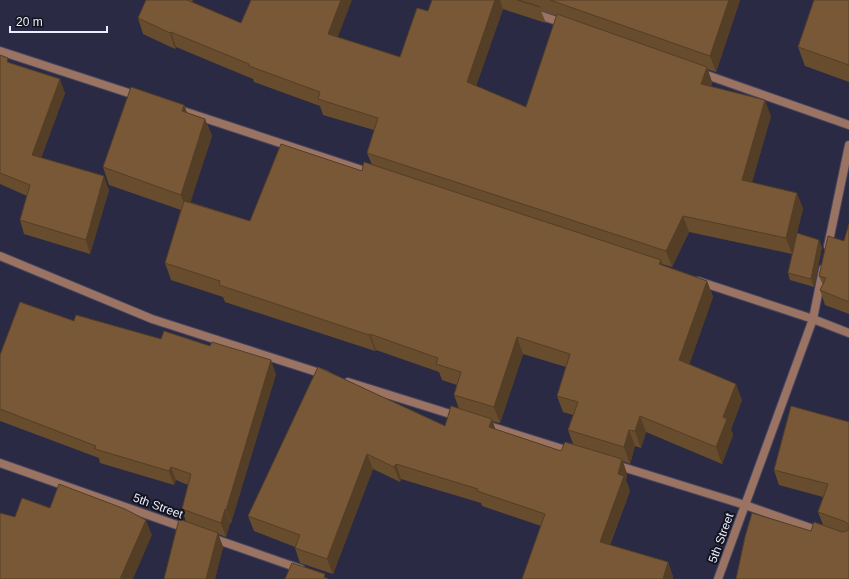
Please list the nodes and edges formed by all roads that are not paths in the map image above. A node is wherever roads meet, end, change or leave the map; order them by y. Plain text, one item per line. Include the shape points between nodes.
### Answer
1 (527, 11) edge
2 (572, 27) edge
3 (0, 50) edge
4 (692, 69) edge
5 (144, 98) edge
6 (167, 106) edge
7 (849, 125) edge
8 (849, 145) edge
9 (380, 176) edge
10 (0, 256) edge
11 (691, 279) edge
12 (813, 319) junction
13 (849, 333) edge
14 (578, 454) edge
15 (0, 463) edge
16 (608, 463) edge
17 (745, 505) junction
18 (827, 534) edge
19 (309, 572) edge
20 (718, 579) edge

1 - 2 street
3 - 5 street
4 - 7 street
6 - 9 street
8 - 12 street, 5th Street
10 - 14 street via 152,319
11 - 12 street
12 - 13 street
12 - 17 street, 5th Street
15 - 19 street, 5th Street
16 - 17 street
17 - 18 street
17 - 20 street, 5th Street

